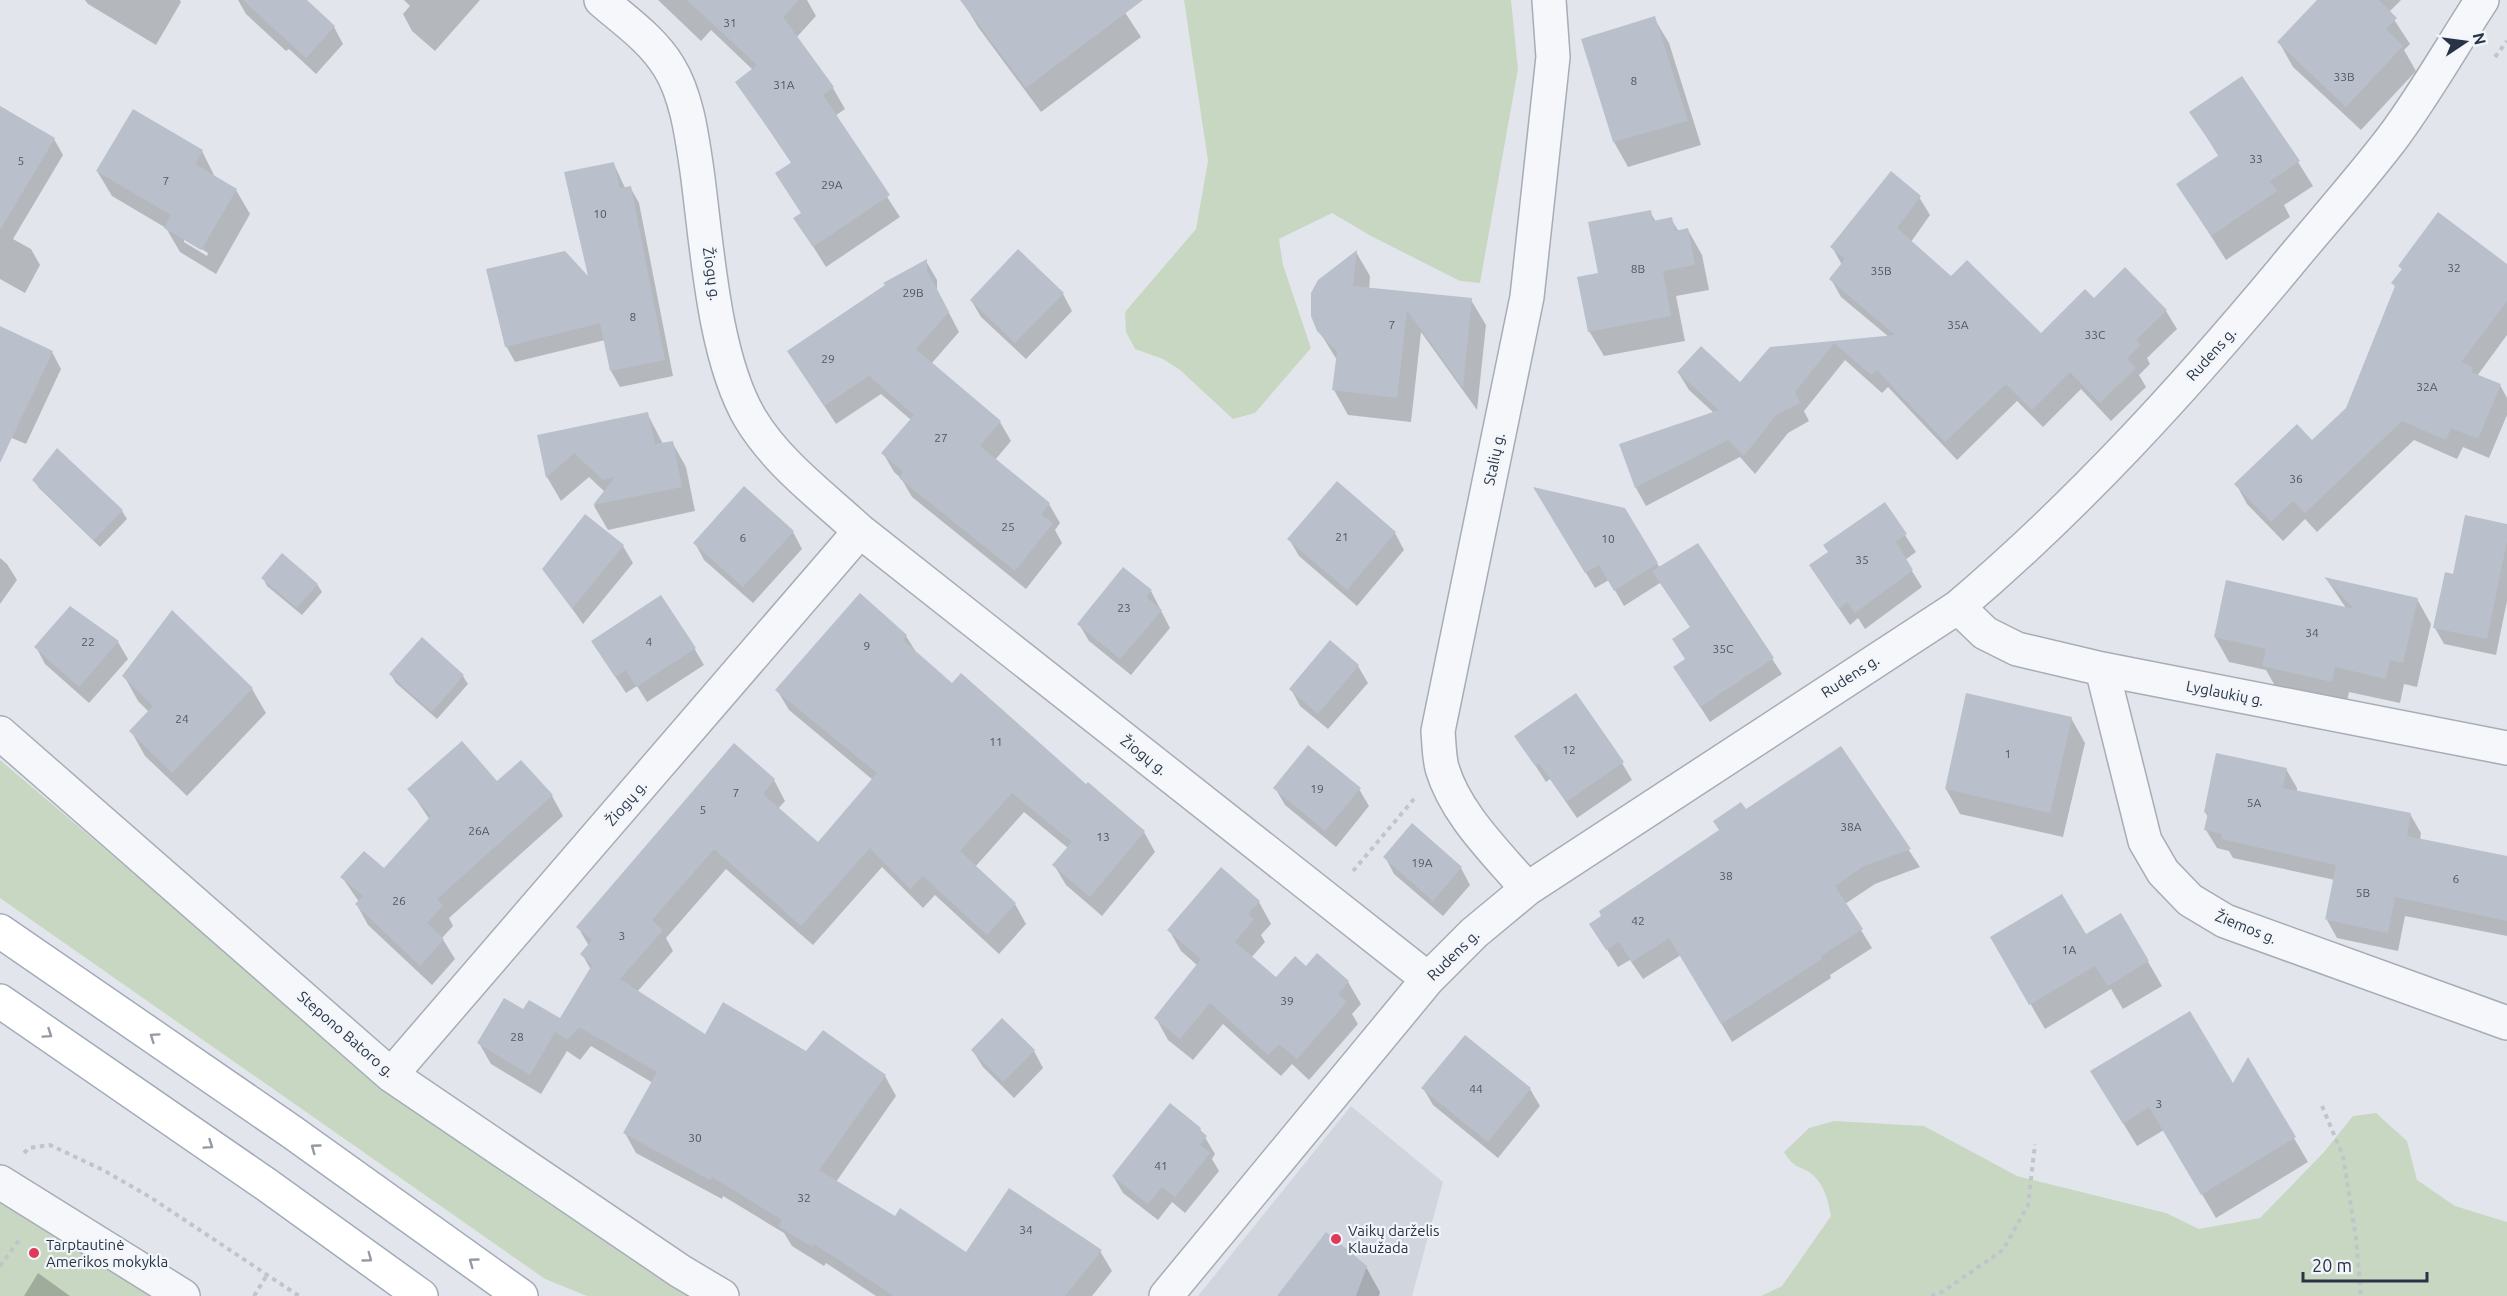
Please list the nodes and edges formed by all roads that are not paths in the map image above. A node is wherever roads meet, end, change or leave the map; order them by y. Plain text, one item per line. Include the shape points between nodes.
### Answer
1 (601, 0) edge
2 (1549, 0) edge
3 (2482, 0) edge
4 (860, 531) junction
5 (1958, 607) junction
6 (2102, 669) junction
7 (0, 733) edge
8 (2507, 748) edge
9 (1527, 889) junction
10 (0, 931) edge
11 (1428, 979) junction
12 (0, 1001) edge
13 (2507, 1023) edge
14 (392, 1075) junction
15 (0, 1182) edge
16 (183, 1296) edge
17 (421, 1296) edge
18 (520, 1296) edge
19 (722, 1296) edge
20 (1166, 1296) edge

1 - 4 street, Žiogų g. via 653,45 670,68 684,104 719,323 731,375 750,417 773,452
2 - 9 street, Stalių g. via 1553,57 1527,297 1438,731 1441,766 1467,818
3 - 5 street, Rudens g. via 2393,137 2243,318 2066,509
4 - 11 street, Žiogų g.
4 - 14 street, Žiogų g.
5 - 6 street, Lyglaukių g. via 1985,633 2017,649
5 - 9 street, Rudens g.
6 - 8 street, Lyglaukių g.
6 - 13 street, Žiemos g. via 2145,841 2163,872 2190,900 2224,921
7 - 14 street, Stepono Batoro g.
9 - 11 street, Rudens g. via 1474,933
18 -> 10 main road via 292,1132
11 - 20 street, Rudens g.
12 -> 17 main road
14 - 19 street, Stepono Batoro g.
15 - 16 street

